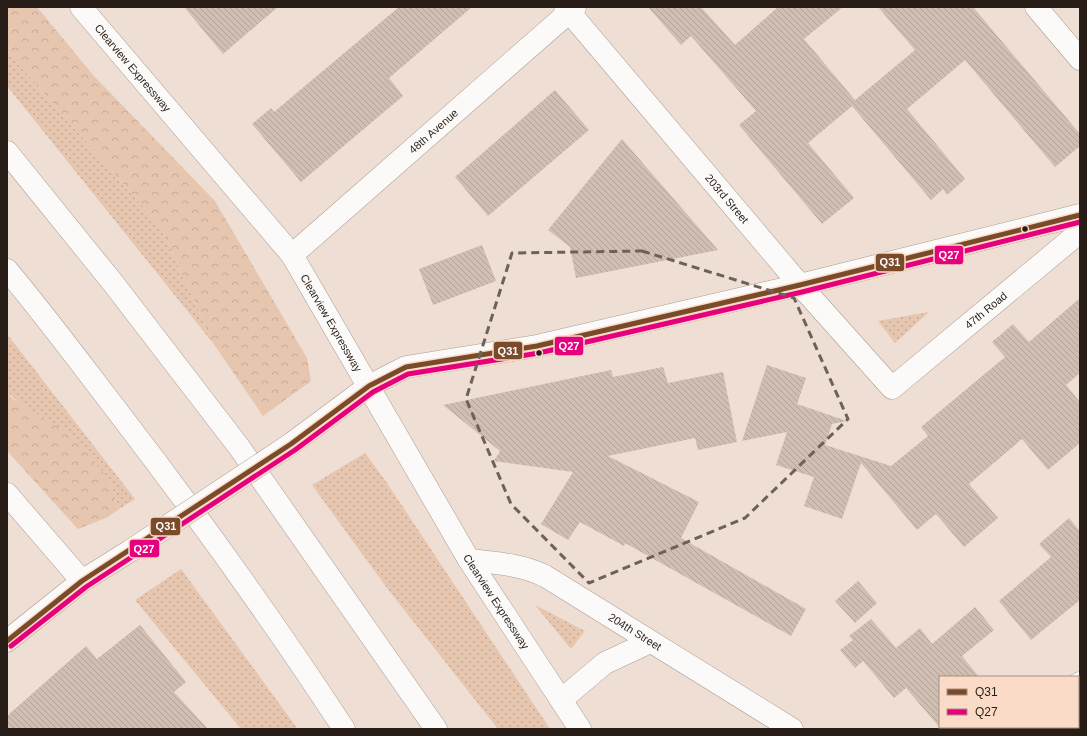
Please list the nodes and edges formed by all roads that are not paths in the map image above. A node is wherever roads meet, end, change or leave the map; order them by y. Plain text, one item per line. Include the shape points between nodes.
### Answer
1 (81, 7) edge
2 (1036, 7) edge
3 (570, 9) edge
4 (1080, 58) edge
5 (7, 152) edge
6 (1080, 215) edge
7 (1080, 232) edge
8 (292, 255) junction
9 (7, 270) edge
10 (800, 285) junction
11 (369, 386) junction
12 (892, 388) joint
13 (7, 494) edge
14 (469, 560) junction
15 (82, 581) junction
16 (7, 641) edge
17 (650, 642) junction
18 (561, 700) junction
19 (344, 729) edge
20 (436, 729) edge
21 (580, 729) edge
22 (792, 729) edge

1 - 8 main road, Clearview Expressway
2 - 4 main road
3 - 8 main road, 48th Avenue
3 - 10 main road, 203rd Street
5 - 20 main road via 113,283 239,447
6 - 10 main road
7 - 12 main road, 47th Road
8 - 11 main road, Clearview Expressway
9 - 19 main road via 166,475 301,664
10 - 11 main road via 537,346 406,367
10 - 12 main road, 203rd Street
11 - 14 main road, Clearview Expressway
11 - 15 main road, bridge via 291,444
13 - 15 main road
14 - 17 main road, 204th Street via 529,568
14 - 18 main road, Clearview Expressway
15 - 16 main road
17 - 18 main road via 605,663
17 - 22 main road, 204th Street
18 - 21 main road, Clearview Expressway

